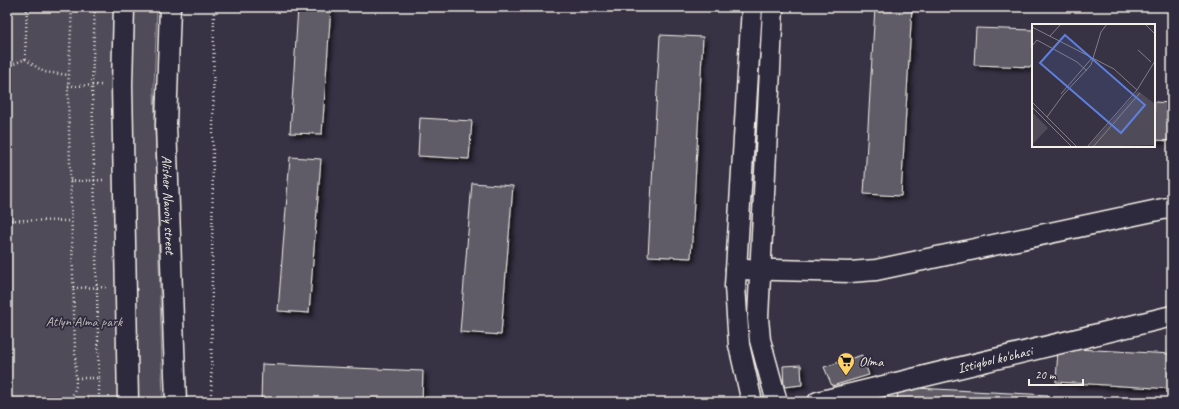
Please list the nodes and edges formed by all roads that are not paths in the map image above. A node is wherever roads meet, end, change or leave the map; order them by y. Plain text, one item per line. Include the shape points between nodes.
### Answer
1 (124, 7) edge
2 (170, 7) edge
3 (752, 7) edge
4 (773, 7) edge
5 (1172, 206) edge
6 (736, 269) junction
7 (760, 270) junction
8 (1172, 316) edge
9 (128, 402) edge
10 (176, 402) edge
11 (752, 402) edge
12 (777, 402) edge
13 (818, 402) edge

1 - 9 street via 122,85
2 - 10 street, Alisher Navoiy street via 166,125
3 - 6 street
4 - 7 street
5 - 7 street via 876,270
6 - 7 street
6 - 11 street via 739,345
7 - 12 street via 760,340
8 - 13 street, Istiqbol ko'chasi

